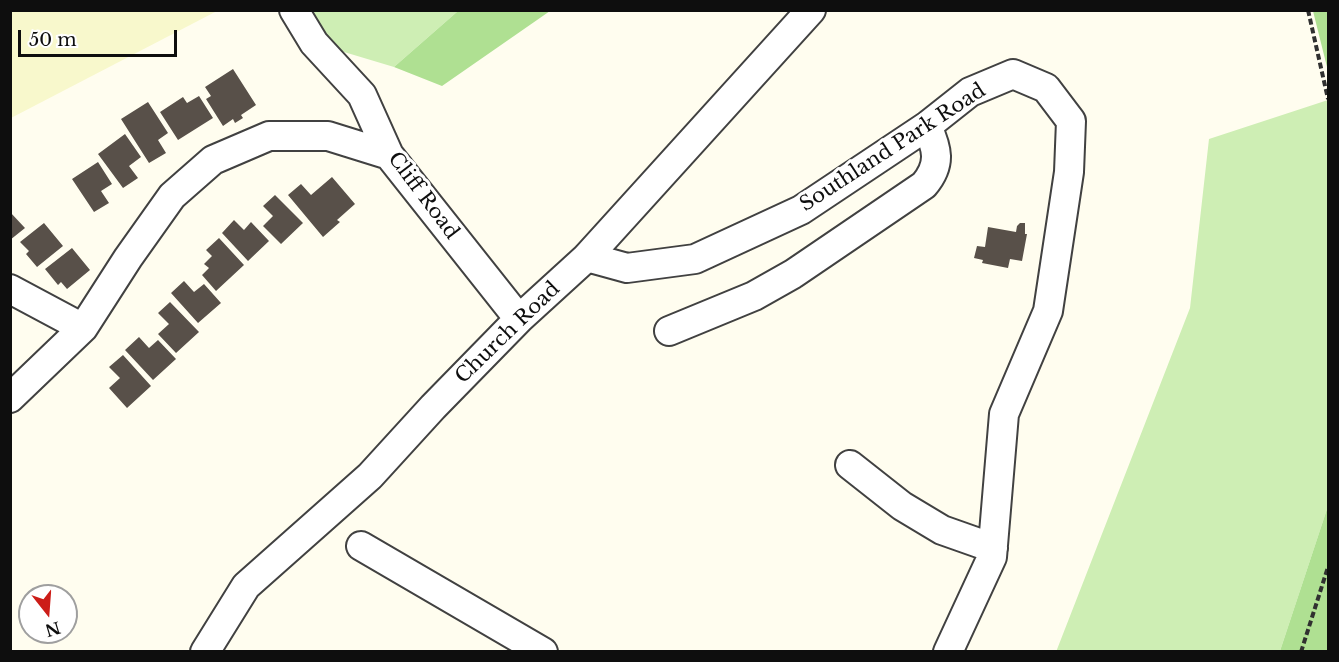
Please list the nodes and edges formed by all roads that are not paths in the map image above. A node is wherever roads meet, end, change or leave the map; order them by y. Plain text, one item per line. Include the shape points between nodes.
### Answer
1 (294, 10) edge
2 (811, 10) edge
3 (927, 126) junction
4 (389, 155) junction
5 (587, 258) junction
6 (10, 289) edge
7 (519, 319) junction
8 (83, 328) junction
9 (669, 331) dead end
10 (10, 398) edge
11 (850, 465) dead end
12 (361, 546) dead end
13 (993, 548) junction
14 (205, 651) edge
15 (543, 651) edge
16 (948, 651) edge

1 - 4 street, Cliff Road via 314,43 362,95
2 - 5 street, Church Road
3 - 5 street, Southland Park Road via 801,210 695,259 627,268
3 - 9 street via 937,155 933,172 924,185 793,274 754,296
3 - 13 street, Southland Park Road via 970,92 1013,75 1047,88 1071,121 1069,172 1048,311 1004,414
4 - 7 street, Cliff Road
4 - 8 street via 328,136 269,136 213,160 172,196
5 - 7 street, Church Road
6 - 8 street
7 - 14 street, Church Road via 370,476 246,586
8 - 10 street
11 - 13 street via 902,506 942,530
12 - 15 street
13 - 16 street, Southland Park Road

